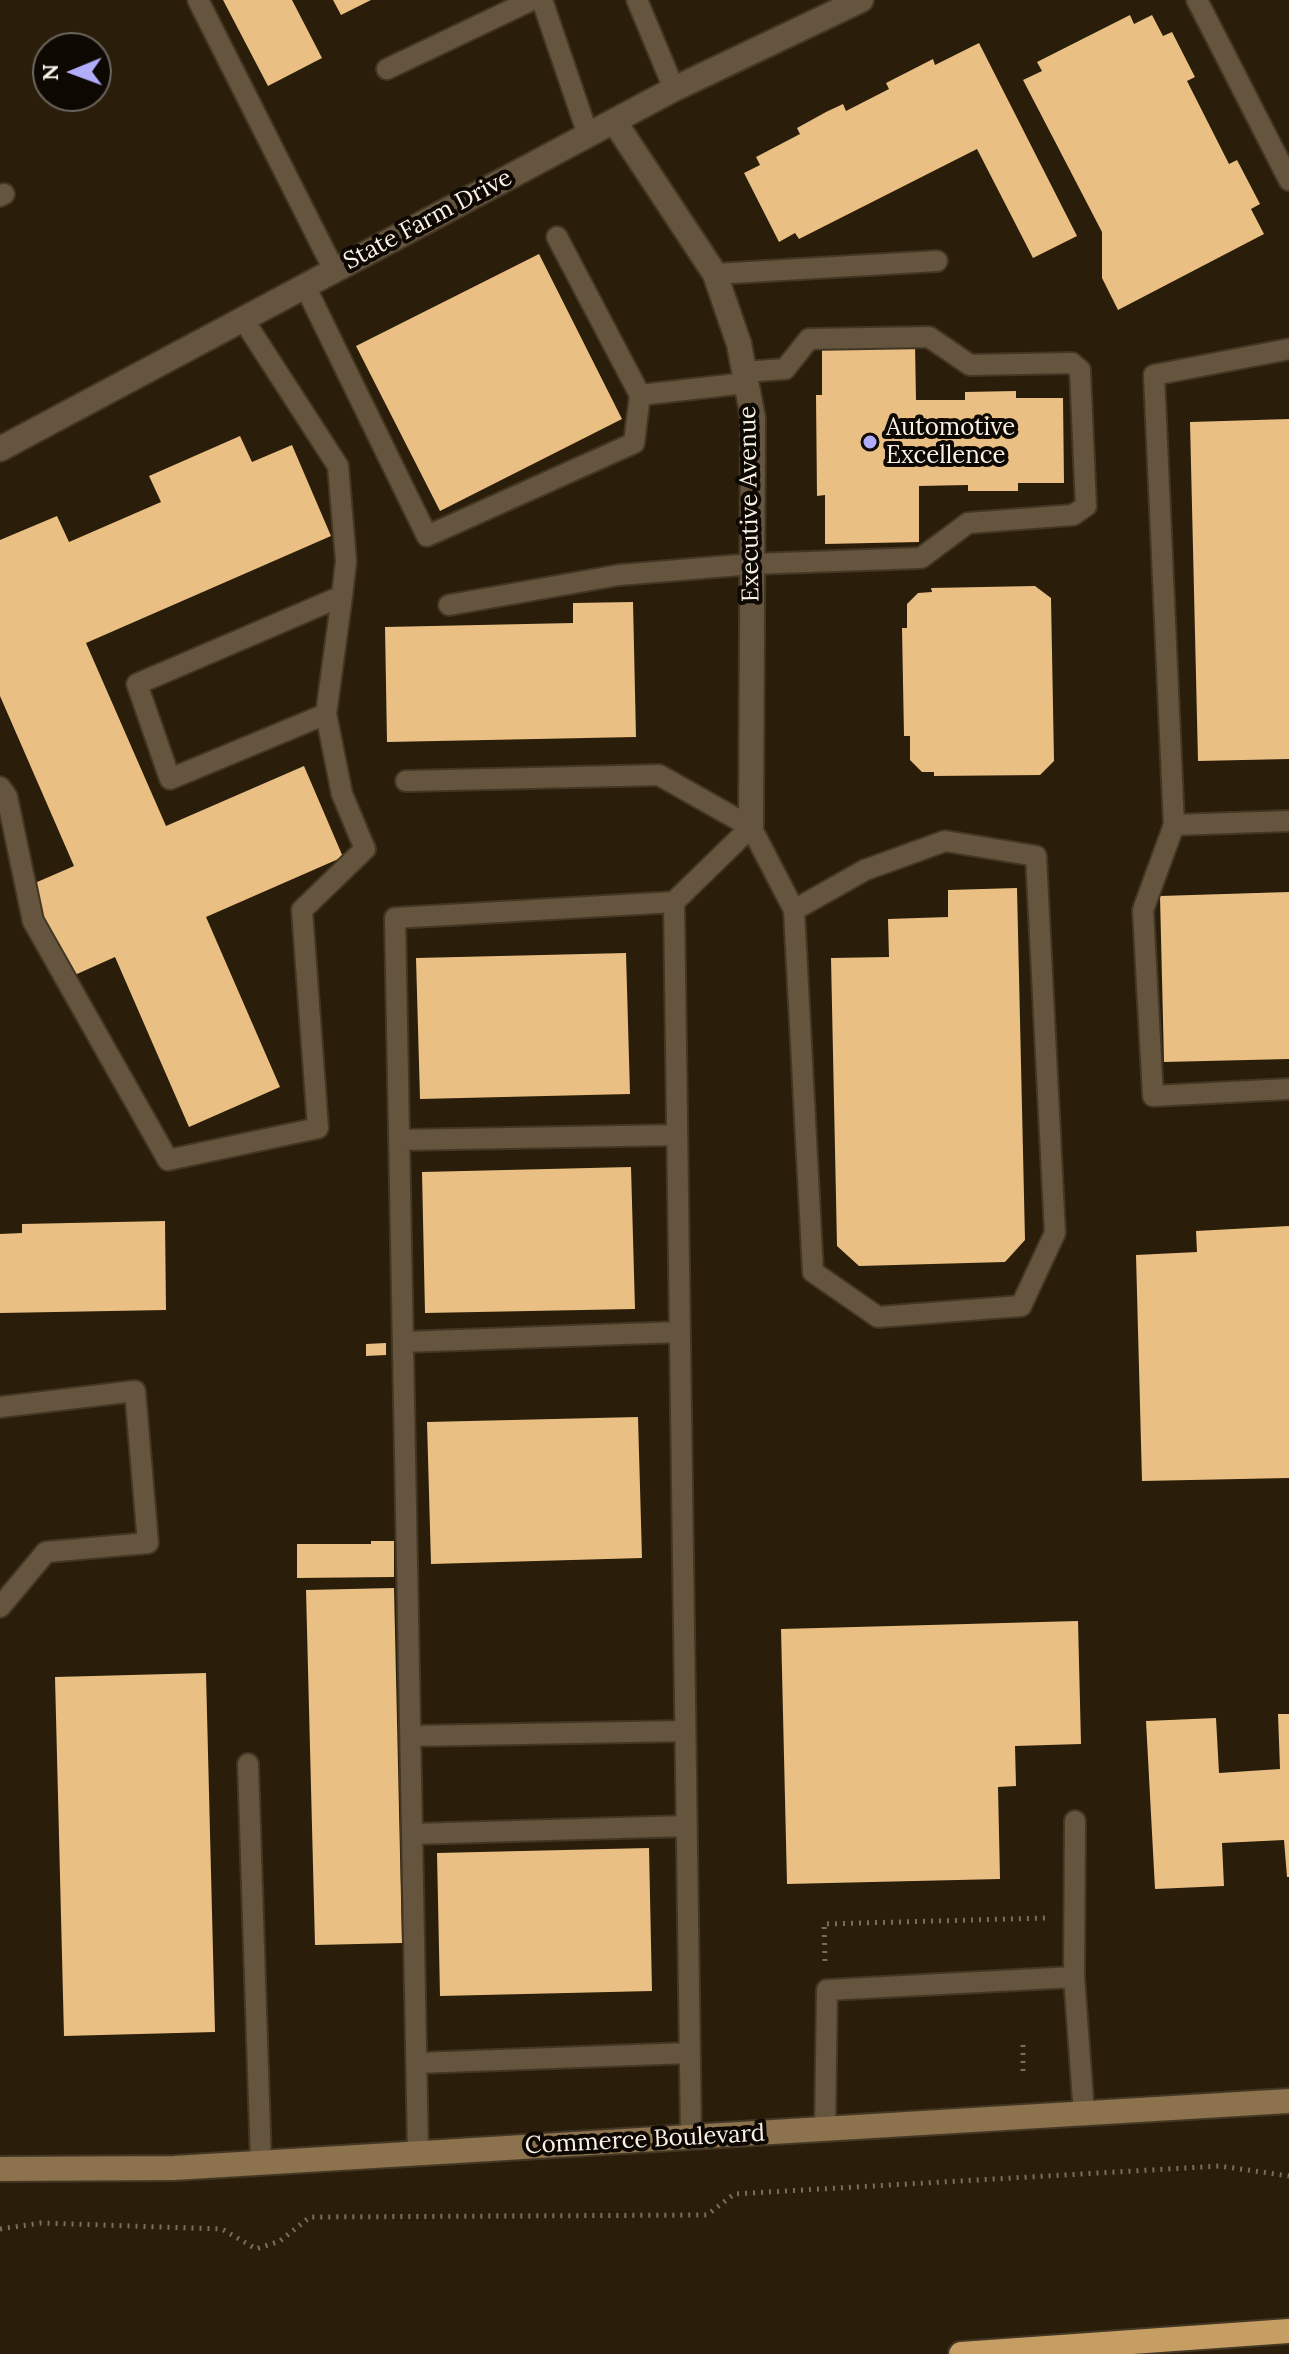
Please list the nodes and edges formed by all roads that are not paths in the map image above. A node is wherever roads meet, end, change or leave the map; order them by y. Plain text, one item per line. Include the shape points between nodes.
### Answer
1 (198, 0) edge
2 (532, 0) edge
3 (542, 0) edge
4 (637, 0) edge
5 (861, 0) edge
6 (1197, 0) edge
7 (387, 69) dead end
8 (674, 89) junction
9 (614, 121) junction
10 (588, 135) junction
11 (1289, 180) edge
12 (557, 237) dead end
13 (937, 261) dead end
14 (334, 270) junction
15 (715, 274) junction
16 (305, 286) junction
17 (243, 319) junction
18 (1289, 349) edge
19 (745, 378) junction
20 (640, 395) junction
21 (0, 449) edge
22 (752, 564) junction
23 (342, 596) junction
24 (449, 605) dead end
25 (326, 714) junction
26 (406, 781) dead end
27 (0, 787) edge
28 (1289, 821) edge
29 (1174, 825) junction
30 (751, 827) junction
31 (674, 902) junction
32 (794, 910) junction
33 (1289, 1089) edge
34 (677, 1135) junction
35 (399, 1140) junction
36 (680, 1332) junction
37 (403, 1342) junction
38 (0, 1407) edge
39 (0, 1607) edge
40 (685, 1731) junction
41 (411, 1736) junction
42 (248, 1764) dead end
43 (1075, 1821) dead end
44 (687, 1826) junction
45 (412, 1834) junction
46 (1074, 1977) junction
47 (689, 2053) junction
48 (417, 2063) junction
49 (1289, 2101) edge
50 (1084, 2114) junction
51 (825, 2129) junction
52 (691, 2137) junction
53 (418, 2154) junction
54 (261, 2163) junction
55 (0, 2169) edge
56 (1289, 2331) edge
57 (961, 2354) edge

1 - 14 lane
2 - 7 lane
3 - 10 lane
4 - 8 lane
5 - 8 street, State Farm Drive
6 - 11 lane
8 - 9 street, State Farm Drive
9 - 10 street, State Farm Drive
9 - 15 street, Executive Avenue
10 - 14 street, State Farm Drive
12 - 20 lane
13 - 15 lane
14 - 16 street, State Farm Drive
15 - 19 street, Executive Avenue
16 - 17 street, State Farm Drive
16 - 20 lane via 427,536 634,443
17 - 21 street, State Farm Drive
17 - 23 lane via 338,466 346,561
18 - 29 lane via 1154,375
19 - 20 lane
19 - 22 street, Executive Avenue via 753,418
19 - 22 lane via 785,369 809,339 929,337 970,365 1072,363 1080,370 1086,506 1073,515 968,523 921,558
22 - 24 lane via 619,575
22 - 30 street, Executive Avenue
23 - 25 lane
23 - 25 lane via 137,684 170,779
25 - 27 lane via 342,794 365,849 302,910 318,1128 168,1160 33,921 7,797
26 - 30 lane via 659,775
28 - 29 lane
29 - 33 lane via 1143,910 1153,1096
30 - 31 lane
30 - 32 lane
31 - 34 lane
31 - 35 lane via 395,918
32 - 32 lane via 813,1272 878,1317 1021,1306 1055,1233 1036,856 945,841 865,870
34 - 35 lane
34 - 36 lane
35 - 37 lane
36 - 37 lane
36 - 40 lane
37 - 41 lane
38 - 39 lane via 135,1391 148,1543 46,1552
40 - 41 lane
40 - 44 lane
41 - 45 lane
42 - 54 lane
43 - 46 lane
44 - 45 lane
44 - 47 lane
45 - 48 lane
46 - 50 lane
46 - 51 lane via 827,1990
47 - 48 lane
47 - 52 lane
48 - 53 lane
49 - 50 street, Commerce Boulevard
50 - 51 street, Commerce Boulevard
51 - 52 street, Commerce Boulevard
52 - 53 street, Commerce Boulevard
53 - 54 street, Commerce Boulevard
54 - 55 street, Commerce Boulevard
56 - 57 highway

